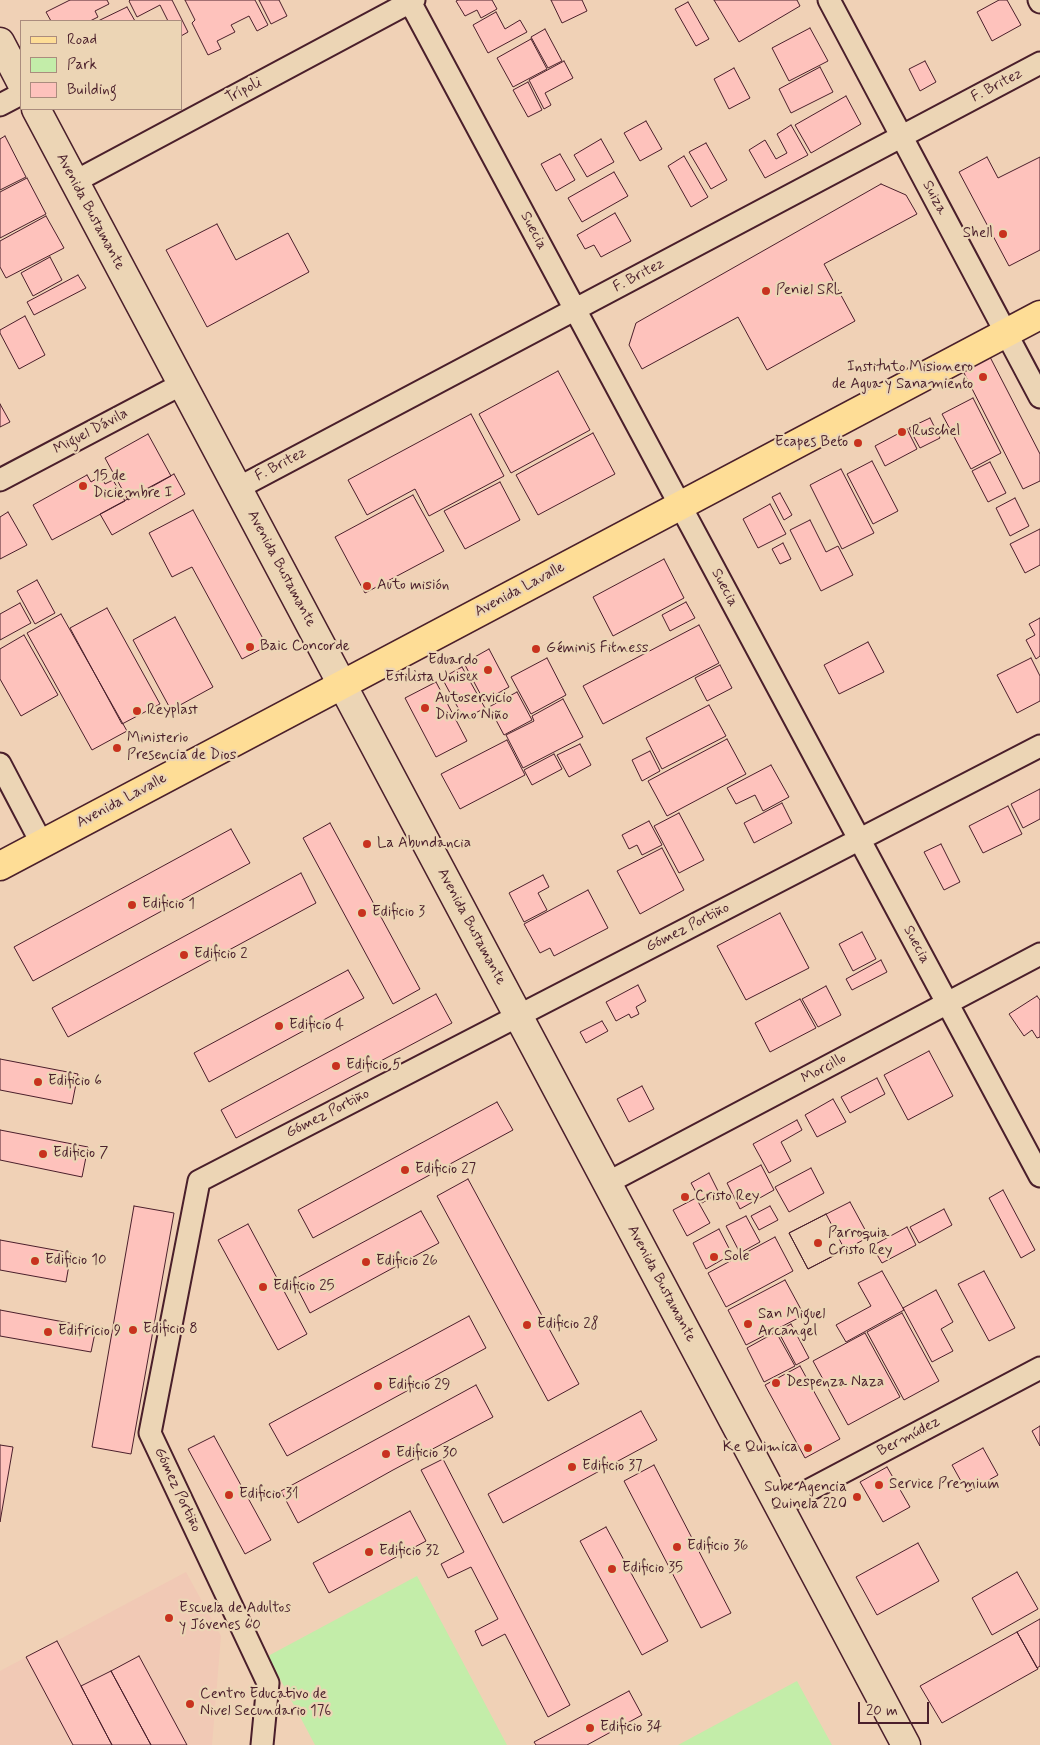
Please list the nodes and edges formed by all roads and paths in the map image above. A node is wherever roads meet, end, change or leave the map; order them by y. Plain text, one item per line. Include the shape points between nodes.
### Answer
1 (829, 0) edge
2 (411, 1) edge
3 (0, 42) edge
4 (1040, 63) edge
5 (20, 80) edge
6 (20, 95) edge
7 (0, 105) edge
8 (37, 110) edge
9 (902, 137) junction
10 (74, 182) junction
11 (575, 310) junction
12 (1040, 315) edge
13 (1006, 333) junction
14 (182, 384) junction
15 (1040, 397) edge
16 (0, 480) edge
17 (238, 488) junction
18 (680, 506) junction
19 (342, 685) junction
20 (1040, 746) edge
21 (0, 764) edge
22 (859, 839) junction
23 (42, 844) junction
24 (0, 866) edge
25 (1040, 954) edge
26 (947, 1003) junction
27 (518, 1016) junction
28 (1040, 1176) edge
29 (608, 1183) junction
30 (1040, 1368) edge
31 (779, 1506) junction
32 (262, 1745) edge
33 (906, 1745) edge

1 - 9 street, Suiza
2 - 10 street, Trípoli
2 - 11 street, Suecia
3 - 5 main road
4 - 9 street, F. Britez
6 - 7 street
8 - 10 main road, Avenida Bustamante
9 - 11 street, F. Britez
9 - 13 street, Suiza
10 - 14 main road, Avenida Bustamante
11 - 17 street, F. Britez
11 - 18 street, Suecia
12 - 13 main road, Avenida Lavalle
13 - 15 street, Suiza
13 - 18 main road, Avenida Lavalle
14 - 16 street, Miguel Dávila
14 - 17 main road, Avenida Bustamante
17 - 19 main road, Avenida Bustamante
18 - 19 main road, Avenida Lavalle
18 - 22 street, Suecia
19 - 23 main road, Avenida Lavalle
19 - 27 main road, Avenida Bustamante
20 - 22 street, Gómez Portiño
21 - 23 street
22 - 26 street, Suecia
22 - 27 street, Gómez Portiño
23 - 24 main road, Avenida Lavalle
25 - 26 street, Morcillo
26 - 28 street, Suecia
26 - 29 street, Morcillo
27 - 29 main road, Avenida Bustamante
27 - 32 street, Gómez Portiño via 199,1181 150,1433 268,1683
29 - 31 main road, Avenida Bustamante
30 - 31 street, Bermúdez
31 - 33 main road, Avenida Bustamante

